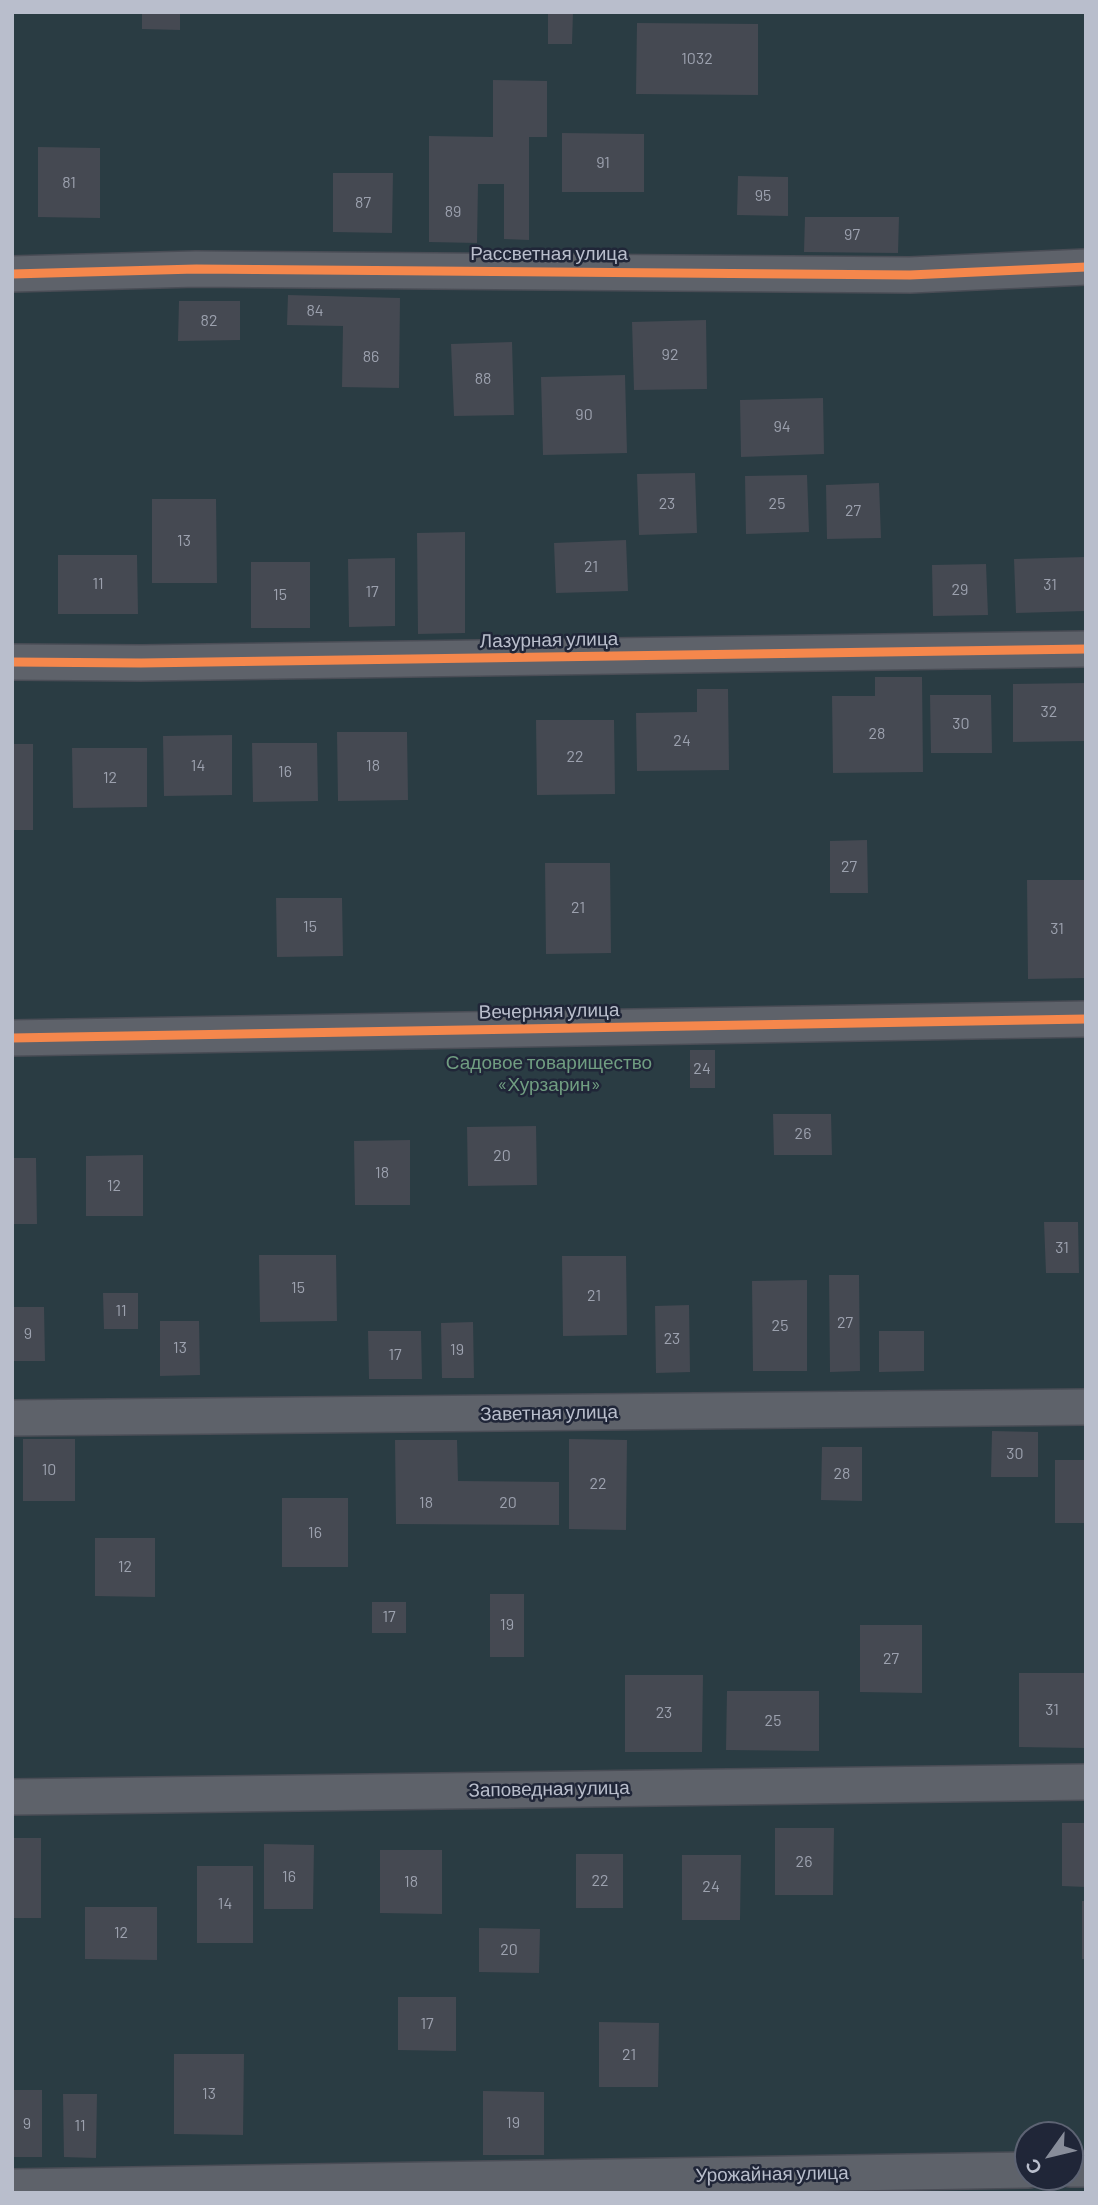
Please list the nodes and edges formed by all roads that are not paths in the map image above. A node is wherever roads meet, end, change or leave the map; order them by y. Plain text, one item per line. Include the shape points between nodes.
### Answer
1 (1086, 267) edge
2 (12, 274) edge
3 (1086, 649) edge
4 (12, 662) edge
5 (1086, 1019) edge
6 (12, 1038) edge
7 (1086, 1407) edge
8 (12, 1418) edge
9 (1086, 1782) edge
10 (12, 1797) edge
11 (1014, 2170) edge
12 (12, 2187) edge

1 - 2 street, Рассветная улица via 910,275 209,269
3 - 4 street, Лазурная улица
5 - 6 street, Вечерняя улица
7 - 8 street, Заветная улица
9 - 10 street, Заповедная улица
11 - 12 street, Урожайная улица

